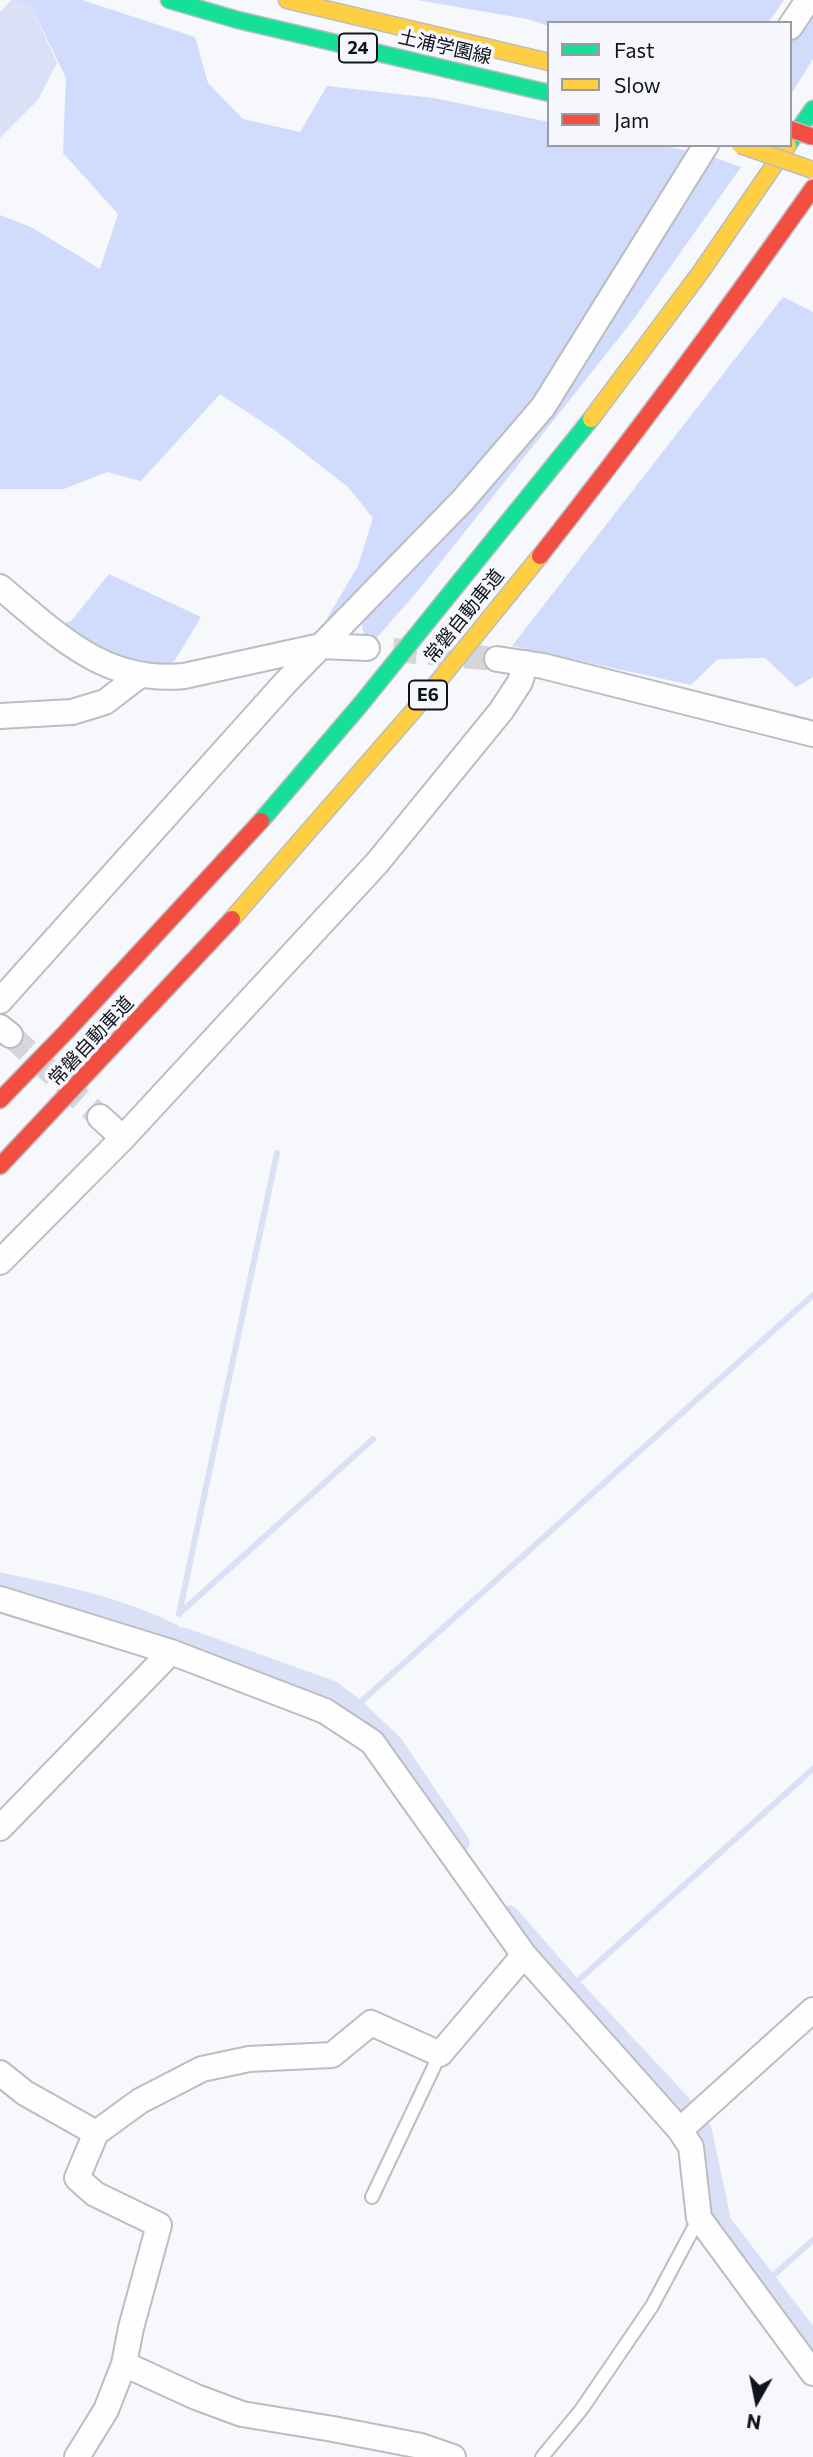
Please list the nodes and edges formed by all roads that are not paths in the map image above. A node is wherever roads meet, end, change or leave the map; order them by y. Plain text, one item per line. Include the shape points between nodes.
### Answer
1 (169, 0) edge
2 (287, 0) edge
3 (808, 0) edge
4 (792, 24) edge
5 (547, 62) edge
6 (547, 93) edge
7 (813, 109) edge
8 (792, 131) edge
9 (813, 137) edge
10 (792, 140) edge
11 (705, 147) edge
12 (746, 147) edge
13 (787, 147) edge
14 (813, 170) edge
15 (813, 188) edge
16 (0, 587) edge
17 (321, 646) junction
18 (367, 648) tunnel mouth
19 (497, 659) tunnel mouth
20 (526, 663) junction
21 (139, 676) junction
22 (0, 716) edge
23 (813, 734) edge
24 (0, 1001) edge
25 (0, 1100) edge
26 (100, 1117) tunnel mouth
27 (123, 1138) junction
28 (0, 1166) edge
29 (0, 1262) edge
30 (0, 1599) edge
31 (171, 1652) junction
32 (0, 1828) edge
33 (524, 1955) junction
34 (813, 2010) edge
35 (440, 2054) junction
36 (0, 2073) edge
37 (680, 2130) junction
38 (96, 2133) junction
39 (372, 2197) dead end
40 (699, 2218) junction
41 (124, 2364) junction
42 (813, 2373) edge
43 (77, 2457) edge
44 (453, 2457) edge
45 (542, 2457) edge

1 - 6 main road, 土浦学園線 / 24
2 - 5 main road, 土浦学園線 / 24
3 - 4 street
7 - 10 main road, 常磐自動車道 / E6
8 - 9 main road, bridge
11 - 17 street via 543,407 463,500
12 - 14 main road, bridge
13 - 25 main road, 常磐自動車道 / E6 via 592,418 361,704 266,815
15 - 28 main road, 常磐自動車道 / E6 via 630,444 398,732 285,863
16 - 21 street via 83,653
17 - 18 street
17 - 21 street via 184,676
17 - 24 street
19 - 20 street
20 - 23 street
20 - 27 street via 501,711 377,863
21 - 22 street via 105,702 72,712
26 - 27 street
27 - 29 street
30 - 31 street
31 - 32 street
31 - 33 street via 326,1711 372,1742
33 - 35 street
33 - 37 street
34 - 37 street
35 - 38 street via 371,2023 332,2055 249,2059 201,2069 140,2101
35 - 39 lane
36 - 38 street via 25,2093
37 - 40 street via 691,2147
38 - 41 street via 77,2178 95,2194 159,2225
40 - 42 street
40 - 45 lane via 652,2306 581,2410
41 - 43 street via 106,2410
41 - 44 street via 242,2414 409,2443

